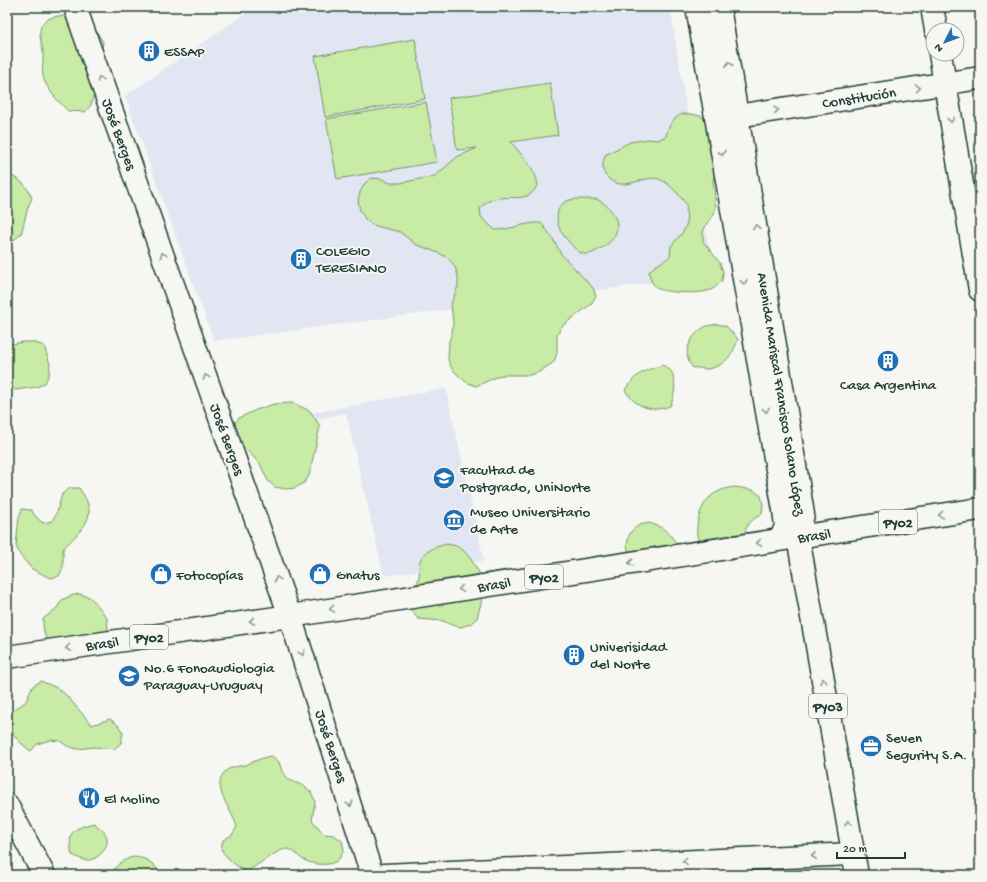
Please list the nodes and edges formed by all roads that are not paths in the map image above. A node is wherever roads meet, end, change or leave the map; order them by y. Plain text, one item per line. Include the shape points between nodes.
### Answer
1 (75, 7) edge
2 (697, 7) edge
3 (704, 7) edge
4 (719, 7) edge
5 (932, 7) edge
6 (935, 22) edge
7 (941, 62) edge
8 (980, 78) edge
9 (945, 84) junction
10 (737, 116) junction
11 (980, 290) edge
12 (980, 509) edge
13 (799, 537) junction
14 (290, 616) junction
15 (7, 657) edge
16 (7, 805) edge
17 (7, 826) edge
18 (25, 839) junction
19 (853, 854) junction
20 (44, 875) edge
21 (372, 875) edge
22 (384, 875) edge
23 (857, 875) edge

14 -> 1 main road, José Berges
2 -> 13 main road, Avenida Mariscal Francisco Solano López via 786,526
3 - 10 main road via 718,85 723,100
10 -> 4 main road, Avenida Mariscal Francisco Solano López
5 - 6 main road
7 - 9 main road
8 - 9 main road, Constitución
10 -> 9 main road, Constitución
9 -> 11 main road
13 -> 10 main road, Avenida Mariscal Francisco Solano López via 803,514
12 -> 13 main road, Brasil / PY02
13 -> 14 main road, Brasil / PY02
19 -> 13 main road, Avenida Mariscal Francisco Solano López / PY03
14 -> 15 main road, Brasil / PY02
14 -> 21 main road, José Berges
16 - 18 main road
17 - 18 main road
18 - 20 main road
19 -> 22 main road
19 - 23 main road, Avenida Mariscal Francisco Solano López / PY03

